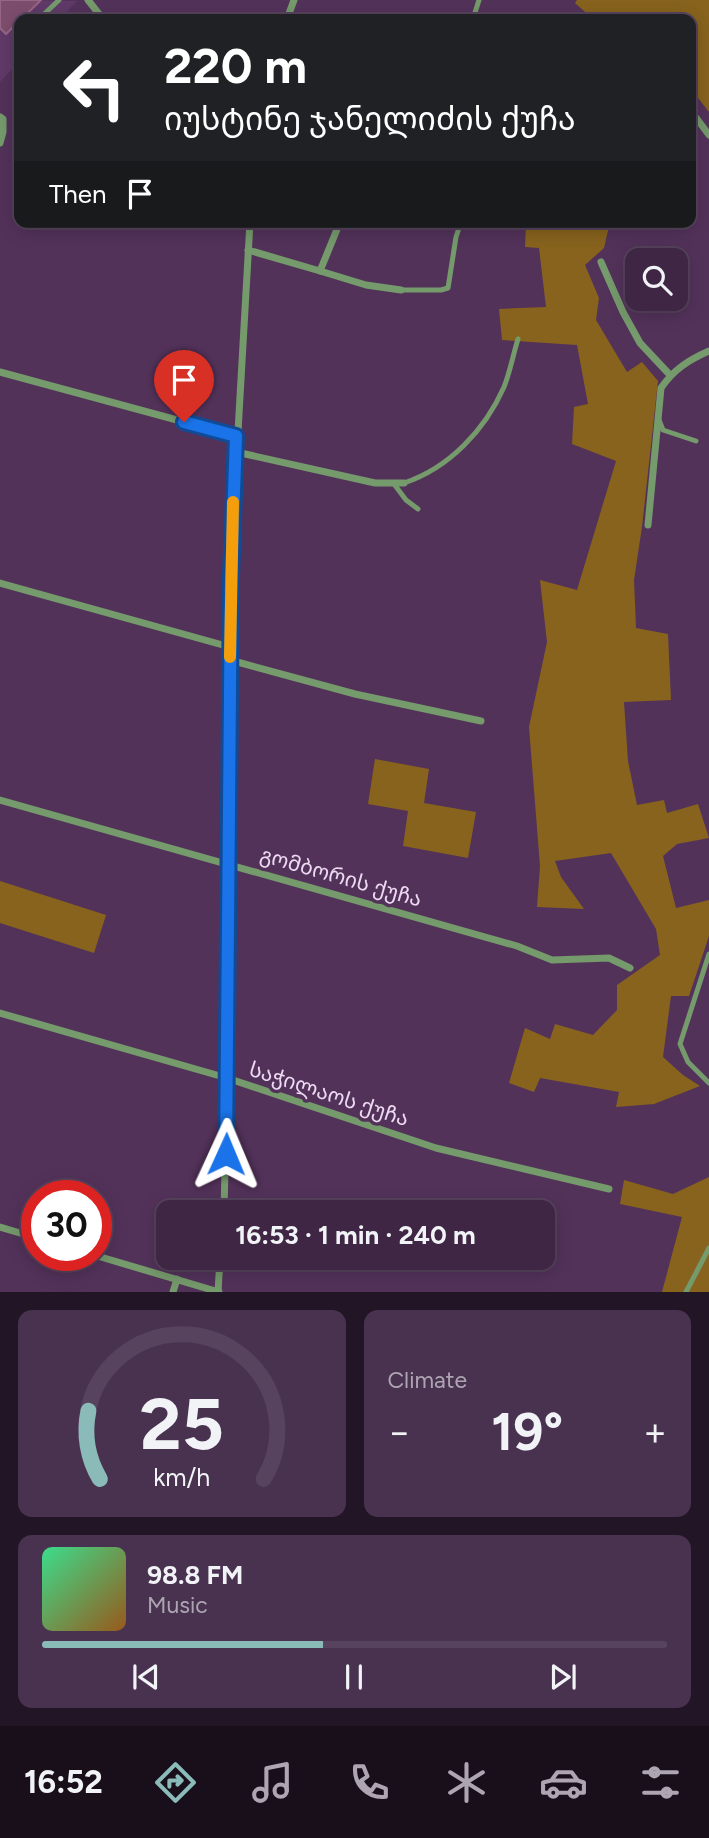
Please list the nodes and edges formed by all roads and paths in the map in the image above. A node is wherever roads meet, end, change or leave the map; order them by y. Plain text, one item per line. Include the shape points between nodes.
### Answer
1 (59, 0) edge
2 (88, 0) edge
3 (44, 14) edge
4 (99, 14) edge
5 (0, 117) edge
6 (696, 118) edge
7 (709, 135) edge
8 (0, 143) edge
9 (250, 228) edge
10 (338, 228) edge
11 (459, 228) edge
12 (248, 250) junction
13 (601, 262) dead end
14 (320, 271) junction
15 (401, 290) joint
16 (517, 339) dead end
17 (709, 351) edge
18 (0, 372) edge
19 (670, 374) junction
20 (657, 414) junction
21 (236, 436) junction
22 (696, 441) dead end
23 (236, 452) junction
24 (404, 483) joint
25 (394, 484) junction
26 (418, 509) dead end
27 (648, 525) dead end
28 (0, 583) edge
29 (230, 647) junction
30 (230, 660) junction
31 (481, 722) dead end
32 (0, 800) edge
33 (228, 863) junction
34 (709, 954) edge
35 (630, 968) dead end
36 (0, 1013) edge
37 (227, 1078) junction
38 (709, 1083) edge
39 (609, 1189) dead end
40 (224, 1200) edge
41 (0, 1227) edge
42 (21, 1233) edge
43 (709, 1248) edge
44 (112, 1260) edge
45 (219, 1270) edge
46 (177, 1279) junction
47 (173, 1292) edge
48 (218, 1292) edge
49 (686, 1292) edge

1 - 3 lane
2 - 4 street
5 - 8 street
6 - 7 street
9 - 12 street
10 - 14 street
11 - 15 lane via 448,288
12 - 14 street
12 - 21 street
13 - 19 street via 640,343
14 - 15 street
16 - 24 lane via 504,386 487,416 438,468
17 - 19 street
18 - 21 street
19 - 20 street via 660,388
20 - 22 lane via 663,430
20 - 27 street
21 - 23 street
23 - 25 street
23 - 29 street
24 - 25 street
25 - 26 lane
28 - 29 street
29 - 30 street
30 - 31 street via 368,698
30 - 33 street
32 - 33 street, გომბორის ქუჩა
33 - 35 street, გომბორის ქუჩა via 552,960 609,958
33 - 37 street
34 - 38 lane via 680,1044 688,1062
36 - 37 street, საჭილაოს ქუჩა
37 - 39 street, საჭილაოს ქუჩა via 457,1154
37 - 40 street
41 - 42 street
43 - 49 lane
44 - 46 street
45 - 48 street
46 - 47 street
46 - 48 street

